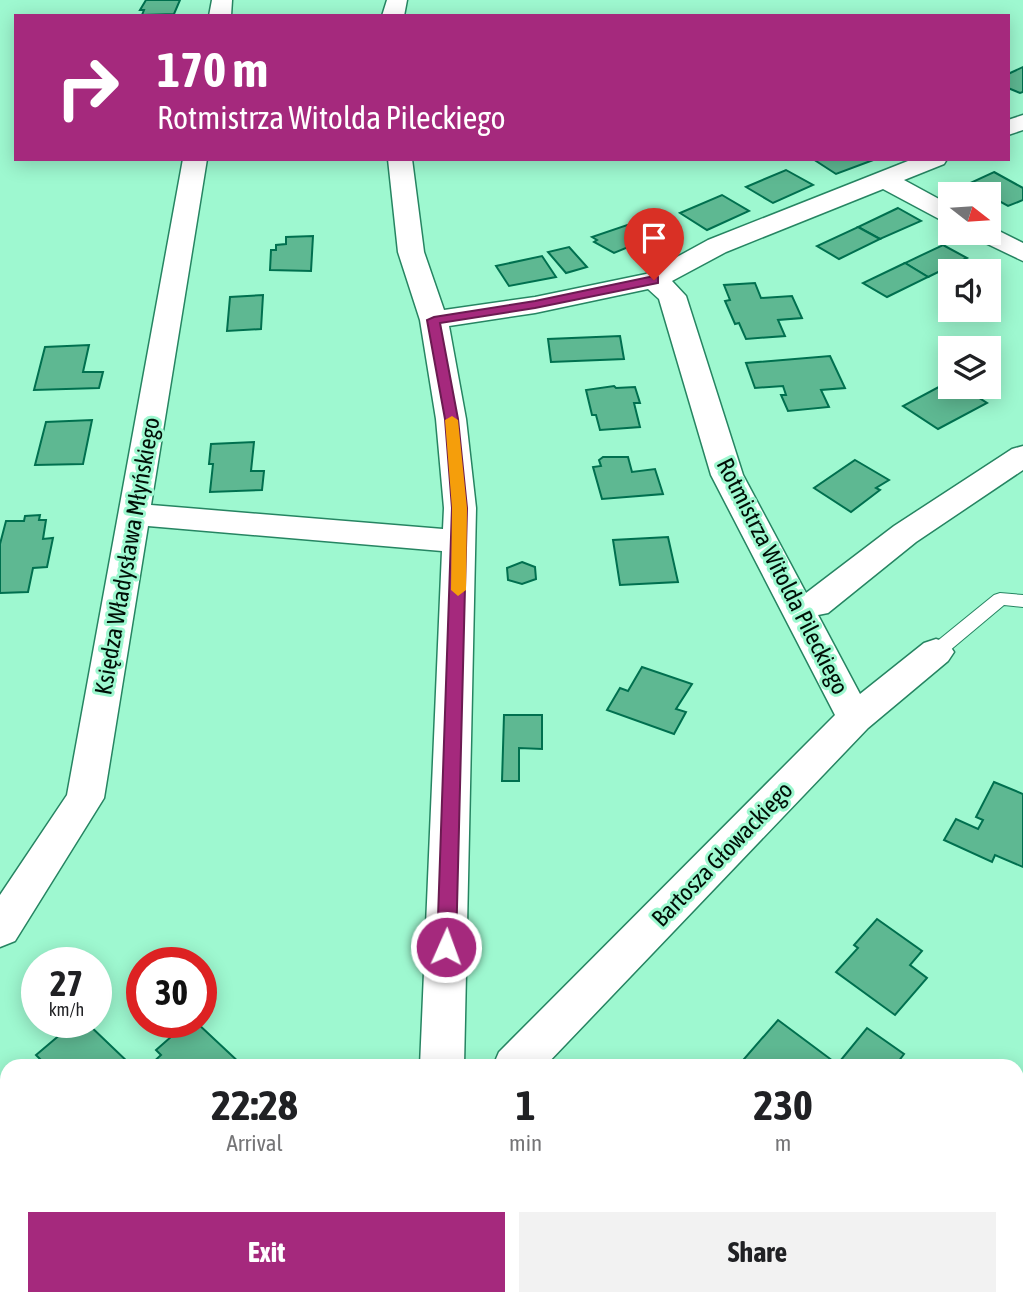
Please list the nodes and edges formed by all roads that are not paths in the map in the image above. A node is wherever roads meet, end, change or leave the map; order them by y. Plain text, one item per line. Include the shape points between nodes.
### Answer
1 (195, 161) edge
2 (400, 161) edge
3 (929, 161) edge
4 (885, 180) junction
5 (938, 209) edge
6 (1001, 242) edge
7 (1023, 253) edge
8 (654, 280) junction
9 (434, 320) junction
10 (1023, 456) edge
11 (134, 514) junction
12 (460, 541) junction
13 (1023, 601) edge
14 (796, 606) junction
15 (936, 652) joint
16 (855, 718) junction
17 (0, 929) edge
18 (442, 1059) edge
19 (522, 1059) edge

1 - 11 street, Księdza Władysława Młyńskiego
2 - 9 street via 411,252
3 - 4 street
4 - 5 street
4 - 8 street via 717,246
6 - 7 street
8 - 9 street
8 - 14 street, Rotmistrza Witolda Pileckiego via 672,296 727,475
9 - 12 street via 452,419
10 - 14 street via 905,534 816,604
11 - 12 street
11 - 17 street, Księdza Władysława Młyńskiego via 85,798
12 - 18 street
13 - 15 lane via 1000,599
14 - 16 street, Rotmistrza Witolda Pileckiego
15 - 16 street, Bartosza Głowackiego
16 - 19 street, Bartosza Głowackiego

